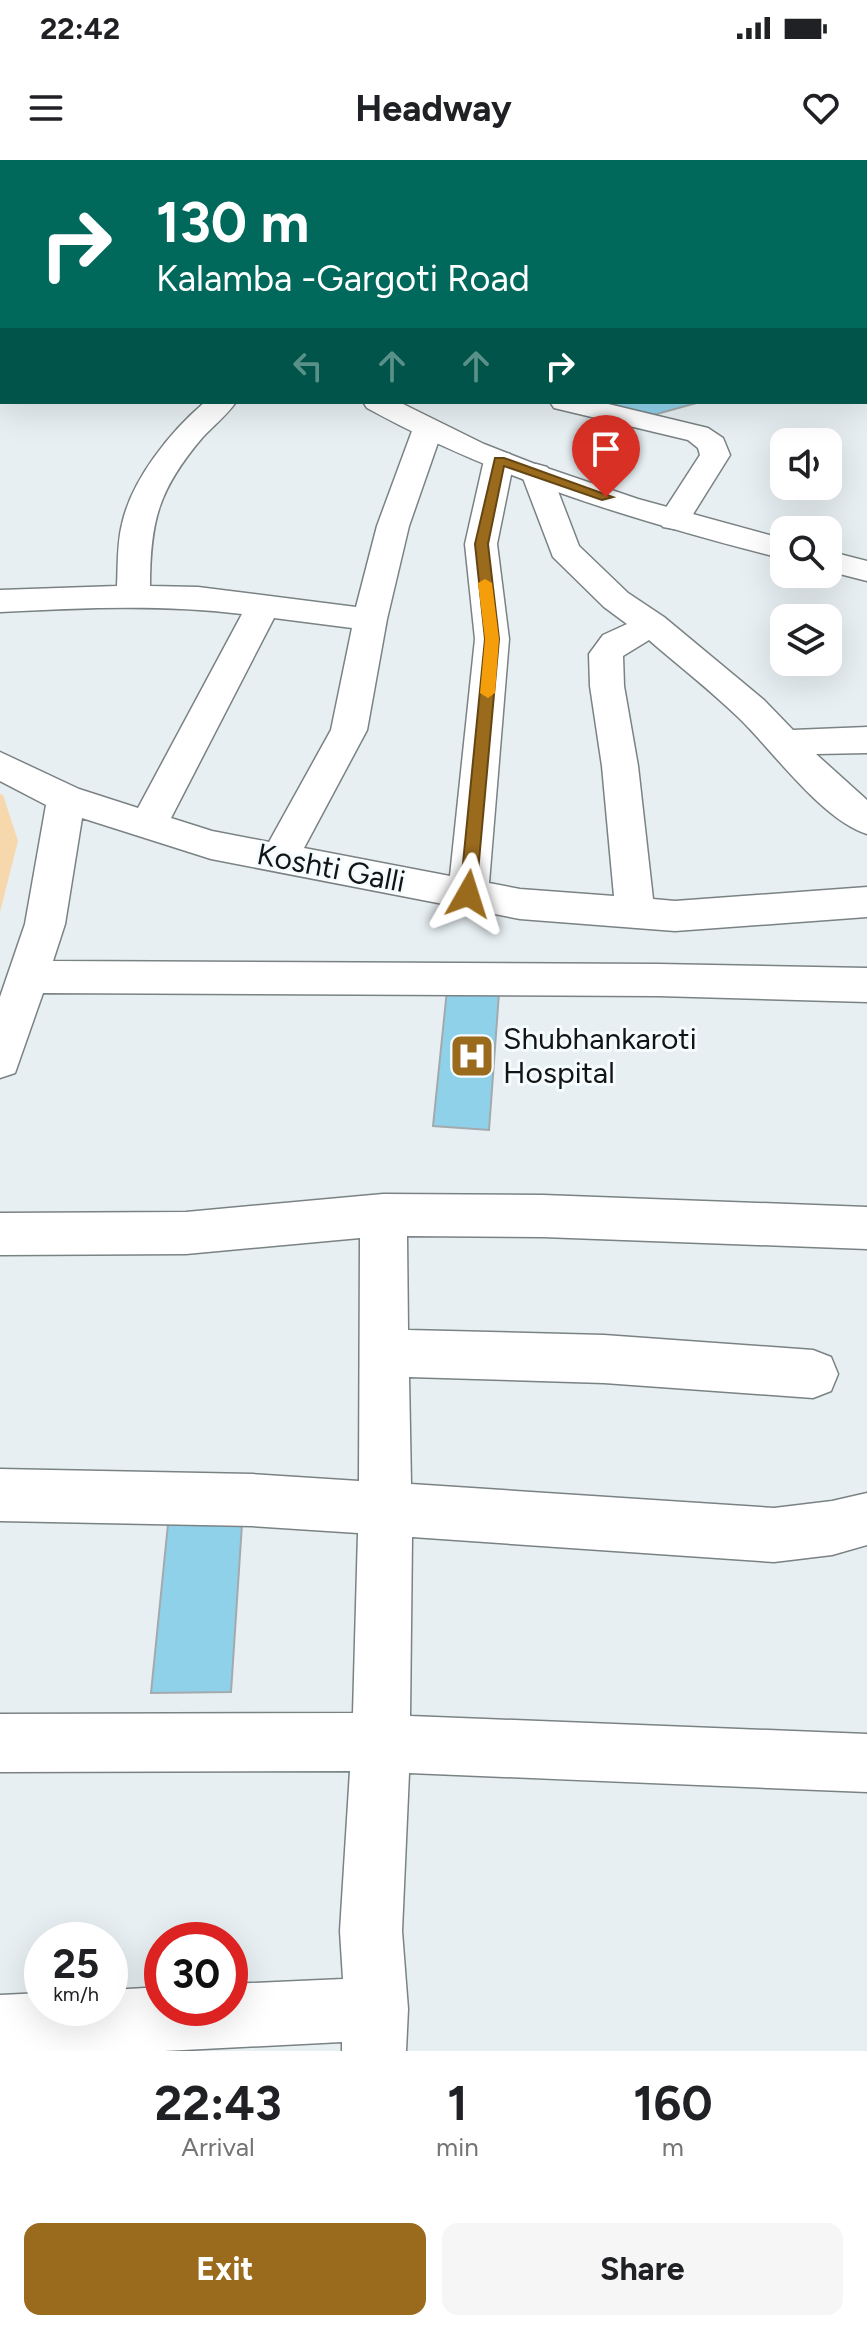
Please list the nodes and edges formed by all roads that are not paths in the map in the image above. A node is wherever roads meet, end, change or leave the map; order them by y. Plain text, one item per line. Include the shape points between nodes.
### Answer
1 (219, 404) edge
2 (380, 404) edge
3 (572, 404) edge
4 (427, 431) junction
5 (499, 460) junction
6 (536, 473) junction
7 (674, 520) junction
8 (770, 545) edge
9 (842, 565) edge
10 (867, 571) edge
11 (133, 596) junction
12 (0, 601) edge
13 (262, 608) junction
14 (370, 619) junction
15 (652, 625) junction
16 (867, 740) edge
17 (785, 743) junction
18 (0, 765) edge
19 (66, 799) junction
20 (867, 820) edge
21 (148, 825) junction
22 (279, 859) junction
23 (468, 894) junction
24 (867, 902) edge
25 (635, 913) junction
26 (25, 977) junction
27 (867, 985) edge
28 (0, 1060) edge
29 (383, 1215) junction
30 (867, 1228) edge
31 (0, 1234) edge
32 (384, 1353) junction
33 (813, 1374) dead end
34 (0, 1495) edge
35 (385, 1511) junction
36 (867, 1519) edge
37 (0, 1743) edge
38 (381, 1745) junction
39 (867, 1763) edge
40 (0, 2027) edge
41 (375, 2030) edge

1 - 11 street via 202,417 172,459 139,519
2 - 4 street
3 - 7 street via 698,434 712,444 715,455
4 - 5 street
4 - 14 street via 393,526
5 - 6 street
5 - 23 street via 481,544 492,639
6 - 7 street
6 - 15 street via 564,550 616,600
7 - 8 street
9 - 10 street
11 - 12 street
11 - 13 street via 198,598
13 - 14 street
13 - 21 street
14 - 22 street via 349,730
15 - 17 street
15 - 25 street via 615,643 606,654
16 - 17 street
17 - 20 street
18 - 19 street, Koshti Galli
19 - 21 street, Koshti Galli
19 - 26 street via 45,924
21 - 22 street, Koshti Galli
22 - 23 street, Koshti Galli
23 - 25 street, Koshti Galli via 520,904
24 - 25 street, Koshti Galli via 675,916
26 - 27 street
26 - 28 street
29 - 30 street
29 - 31 street via 186,1233
29 - 32 street
32 - 33 street via 604,1359
32 - 35 street
34 - 35 street via 252,1500
35 - 36 street via 774,1535
35 - 38 street
37 - 38 street
38 - 39 street
38 - 41 street via 371,1931
40 - 41 street

